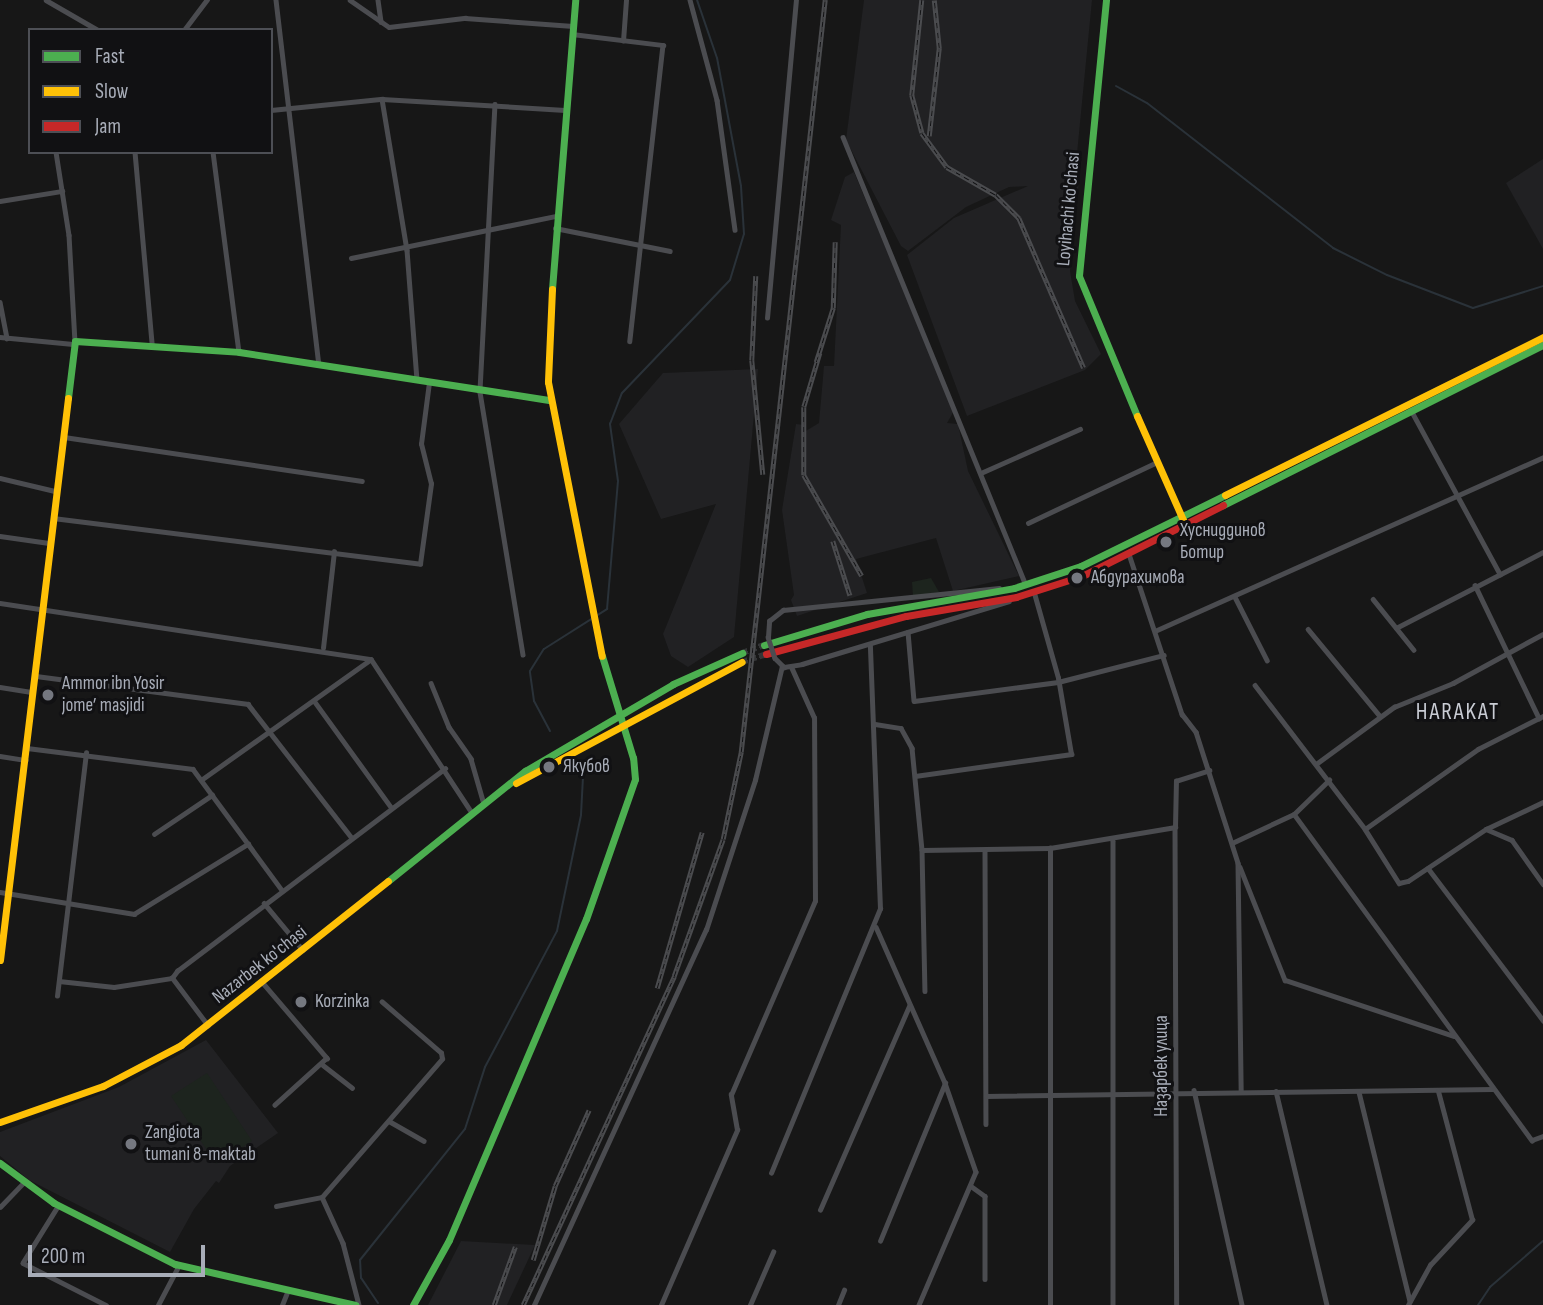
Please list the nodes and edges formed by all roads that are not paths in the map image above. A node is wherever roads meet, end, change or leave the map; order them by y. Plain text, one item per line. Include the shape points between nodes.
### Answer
1 (46, 0) edge
2 (207, 0) edge
3 (276, 0) edge
4 (350, 0) edge
5 (378, 0) edge
6 (575, 0) edge
7 (626, 0) edge
8 (690, 0) edge
9 (796, 0) edge
10 (1106, 0) edge
11 (193, 20) junction
12 (381, 23) junction
13 (95, 28) edge
14 (186, 28) edge
15 (194, 28) edge
16 (572, 30) junction
17 (623, 41) junction
18 (382, 99) junction
19 (495, 104) junction
20 (288, 108) junction
21 (273, 110) edge
22 (565, 110) junction
23 (843, 137) dead end
24 (56, 154) edge
25 (135, 154) edge
26 (213, 154) edge
27 (62, 191) junction
28 (0, 201) edge
29 (556, 216) junction
30 (555, 228) junction
31 (489, 230) junction
32 (735, 230) dead end
33 (641, 245) junction
34 (407, 250) junction
35 (670, 251) dead end
36 (351, 258) dead end
37 (0, 302) edge
38 (767, 318) dead end
39 (0, 337) edge
40 (1543, 337) edge
41 (7, 338) junction
42 (630, 341) dead end
43 (74, 343) junction
44 (152, 344) junction
45 (1543, 345) edge
46 (239, 352) junction
47 (319, 365) junction
48 (417, 379) junction
49 (429, 381) junction
50 (480, 391) junction
51 (550, 400) junction
52 (1411, 410) junction
53 (1080, 429) dead end
54 (64, 437) junction
55 (1543, 457) edge
56 (1157, 463) junction
57 (983, 472) junction
58 (0, 478) edge
59 (362, 481) dead end
60 (55, 491) junction
61 (1461, 497) junction
62 (52, 518) junction
63 (1184, 521) junction
64 (1028, 523) dead end
65 (0, 536) edge
66 (49, 543) junction
67 (334, 552) junction
68 (1543, 552) edge
69 (1129, 554) junction
70 (1500, 574) junction
71 (1025, 585) junction
72 (1475, 585) junction
73 (1014, 588) junction
74 (1034, 593) junction
75 (1016, 597) junction
76 (1235, 597) junction
77 (1373, 599) dead end
78 (0, 603) edge
79 (41, 608) junction
80 (1396, 628) junction
81 (1308, 629) dead end
82 (1157, 630) junction
83 (908, 632) junction
84 (1543, 634) edge
85 (764, 645) tunnel mouth
86 (870, 645) junction
87 (323, 649) junction
88 (1414, 650) dead end
89 (1510, 651) junction
90 (742, 653) tunnel mouth
91 (523, 654) dead end
92 (766, 654) tunnel mouth
93 (1164, 655) junction
94 (371, 659) junction
95 (1267, 660) dead end
96 (742, 662) tunnel mouth
97 (782, 666) junction
98 (791, 667) junction
99 (36, 676) junction
100 (431, 682) dead end
101 (1058, 682) junction
102 (1255, 685) dead end
103 (0, 687) edge
104 (34, 692) junction
105 (315, 702) junction
106 (1380, 716) junction
107 (1541, 717) edge
108 (618, 720) junction
109 (875, 724) junction
110 (271, 733) junction
111 (27, 748) junction
112 (86, 753) junction
113 (0, 755) edge
114 (26, 760) junction
115 (1316, 764) junction
116 (444, 768) junction
117 (1209, 770) junction
118 (915, 776) junction
119 (201, 780) junction
120 (1329, 780) junction
121 (212, 795) junction
122 (1543, 802) edge
123 (484, 804) junction
124 (391, 807) junction
125 (472, 813) junction
126 (1294, 814) junction
127 (1175, 827) junction
128 (1365, 829) junction
129 (1486, 829) junction
130 (154, 834) dead end
131 (351, 837) junction
132 (1112, 841) junction
133 (1232, 843) junction
134 (248, 844) junction
135 (1050, 848) junction
136 (922, 850) junction
137 (985, 851) junction
138 (1238, 863) junction
139 (1428, 868) junction
140 (1543, 884) edge
141 (281, 890) junction
142 (4, 893) edge
143 (68, 901) junction
144 (264, 902) junction
145 (875, 926) junction
146 (304, 950) junction
147 (0, 960) edge
148 (172, 978) junction
149 (59, 981) junction
150 (262, 984) junction
151 (925, 991) dead end
152 (57, 996) dead end
153 (382, 1002) dead end
154 (909, 1006) junction
155 (1543, 1020) edge
156 (208, 1026) junction
157 (1455, 1037) junction
158 (323, 1065) junction
159 (946, 1083) junction
160 (352, 1088) dead end
161 (1493, 1089) junction
162 (1194, 1090) junction
163 (1241, 1091) junction
164 (1276, 1091) junction
165 (1438, 1091) junction
166 (1176, 1092) junction
167 (1359, 1092) junction
168 (1112, 1094) junction
169 (1049, 1095) junction
170 (986, 1096) junction
171 (275, 1105) dead end
172 (389, 1121) junction
173 (0, 1122) edge
174 (986, 1124) dead end
175 (1543, 1136) edge
176 (424, 1141) dead end
177 (0, 1163) edge
178 (771, 1173) dead end
179 (24, 1182) junction
180 (971, 1186) junction
181 (322, 1197) junction
182 (59, 1205) junction
183 (276, 1206) dead end
184 (0, 1207) edge
185 (820, 1210) dead end
186 (880, 1241) dead end
187 (773, 1252) dead end
188 (180, 1265) junction
189 (985, 1279) dead end
190 (288, 1289) junction
191 (844, 1290) dead end
192 (1409, 1303) edge
193 (107, 1305) edge
194 (158, 1305) edge
195 (282, 1305) edge
196 (357, 1305) edge
197 (413, 1305) edge
198 (534, 1305) edge
199 (661, 1305) edge
200 (750, 1305) edge
201 (838, 1305) edge
202 (919, 1305) edge
203 (1049, 1305) edge
204 (1113, 1305) edge
205 (1177, 1305) edge
206 (1242, 1305) edge
207 (1326, 1305) edge

1 - 13 street
2 - 11 street
3 - 20 street
4 - 12 street
5 - 12 street
6 - 16 main road
7 - 17 street
8 - 32 street via 717,100
9 - 38 street
10 - 56 main road, Loyihachi ko'chasi via 1079,276
11 - 14 street
11 - 15 street
12 - 16 street via 389,27 465,18
16 - 17 street
16 - 22 main road
17 - 33 street via 663,45
18 - 19 street
18 - 20 street
18 - 34 street
19 - 22 street
19 - 31 street
20 - 21 street
20 - 47 street
22 - 29 main road
23 - 57 street
24 - 27 street
25 - 44 street
26 - 46 street
27 - 28 street
27 - 43 street
29 - 30 main road
29 - 31 street
30 - 33 street
30 - 51 main road via 548,330
31 - 34 street
31 - 50 street
33 - 35 street
33 - 42 street
34 - 36 street
34 - 48 street
37 - 41 street
39 - 41 street
40 - 63 main road
41 - 43 street
43 - 44 main road
43 - 54 main road
44 - 46 main road
45 - 52 main road
46 - 47 main road
47 - 48 main road
48 - 49 main road
49 - 50 main road
49 - 67 street via 421,444 431,484 420,564
50 - 51 main road
50 - 91 street
51 - 108 main road via 594,625
52 - 61 street
52 - 63 main road
53 - 57 street
54 - 59 street
54 - 60 main road
55 - 61 street
56 - 63 main road, Loyihachi ko'chasi
56 - 64 street
57 - 71 street
58 - 60 street
60 - 62 main road
61 - 70 street
61 - 76 street
62 - 66 main road
62 - 67 street
63 - 69 main road
63 - 71 main road
65 - 66 street
66 - 79 main road
67 - 87 street
68 - 70 street
69 - 74 main road
69 - 82 street
70 - 72 street
71 - 73 main road
72 - 80 street
72 - 89 street
73 - 85 main road via 867,614
73 - 97 street, bridge via 944,590 783,610 769,621 768,637
74 - 75 main road
74 - 101 street
75 - 83 street
75 - 92 main road via 906,616
76 - 82 street
76 - 95 street
77 - 80 street
78 - 79 street
79 - 87 street
79 - 99 main road
80 - 88 street
81 - 106 street
82 - 93 street
83 - 86 street
83 - 101 street via 914,701
84 - 89 street
86 - 98 street
86 - 109 street
87 - 94 street
89 - 106 street
89 - 107 street
90 - 108 main road, Nazarbek ko'chasi
93 - 101 street
93 - 117 street via 1182,713 1196,732
94 - 105 street
94 - 116 street
96 - 108 main road, Nazarbek ko'chasi
97 - 98 street
97 - 198 street via 755,780 706,930
98 - 199 street via 814,718 815,901 730,1096 737,1130
99 - 104 main road
99 - 110 street via 248,704
100 - 123 street via 449,727 471,759
101 - 118 street via 1071,754
102 - 115 street
103 - 104 street
104 - 111 main road
105 - 110 street
105 - 124 street
106 - 115 street
107 - 128 street via 1478,749
108 - 123 main road, Nazarbek ko'chasi via 525,771
108 - 197 main road via 635,771 629,805 586,919 449,1240
109 - 118 street via 901,728 912,748
109 - 145 street via 880,909
110 - 119 street
110 - 131 street
111 - 112 street
111 - 114 main road
112 - 119 street via 193,769
112 - 143 street
113 - 114 street
114 - 142 main road
115 - 120 street
116 - 124 street
116 - 125 street
117 - 127 street, Назарбек улица via 1176,781
117 - 133 street
118 - 136 street
119 - 121 street
120 - 126 street
120 - 128 street
121 - 130 street
121 - 134 street
122 - 129 street
123 - 125 main road, Nazarbek ko'chasi
124 - 131 street
125 - 146 main road, Nazarbek ko'chasi
126 - 133 street
126 - 157 street
127 - 132 street via 1146,829
127 - 166 street, Назарбек улица
128 - 139 street via 1399,883
129 - 139 street
129 - 140 street via 1512,840
131 - 141 street
132 - 135 street
132 - 168 street
133 - 138 street
134 - 141 street
134 - 143 street via 134,914
135 - 137 street
135 - 169 street
136 - 137 street
136 - 151 street
137 - 170 street
138 - 157 street via 1285,980
138 - 163 street
139 - 155 street
141 - 144 street
142 - 143 street
142 - 147 main road
143 - 149 street
144 - 146 street
144 - 148 street
145 - 154 street
145 - 178 street
146 - 150 main road, Nazarbek ko'chasi
148 - 149 street via 114,987
148 - 156 street
149 - 152 street
150 - 156 main road, Nazarbek ko'chasi
150 - 158 street via 327,1058
153 - 172 street via 442,1056
154 - 159 street
154 - 185 street
156 - 173 main road, Nazarbek ko'chasi via 118,1079
157 - 161 street
158 - 160 street
158 - 171 street
159 - 180 street via 976,1172
159 - 186 street
161 - 165 street
161 - 175 street via 1532,1140
162 - 163 street
162 - 166 street
162 - 206 street
163 - 164 street
164 - 167 street
164 - 207 street
165 - 167 street
165 - 192 street via 1472,1220 1430,1265
166 - 168 street
166 - 205 street, Назарбек улица
167 - 192 street
168 - 169 street
168 - 204 street
169 - 170 street
169 - 203 street
170 - 174 street
172 - 176 street
172 - 181 street
177 - 179 main road
179 - 182 main road
179 - 184 street
180 - 189 street via 985,1196
180 - 202 street
181 - 183 street
181 - 196 street via 343,1243
182 - 188 main road
182 - 193 street via 23,1263
187 - 200 street
188 - 190 main road
188 - 194 street
190 - 195 street
190 - 196 main road
191 - 201 street

